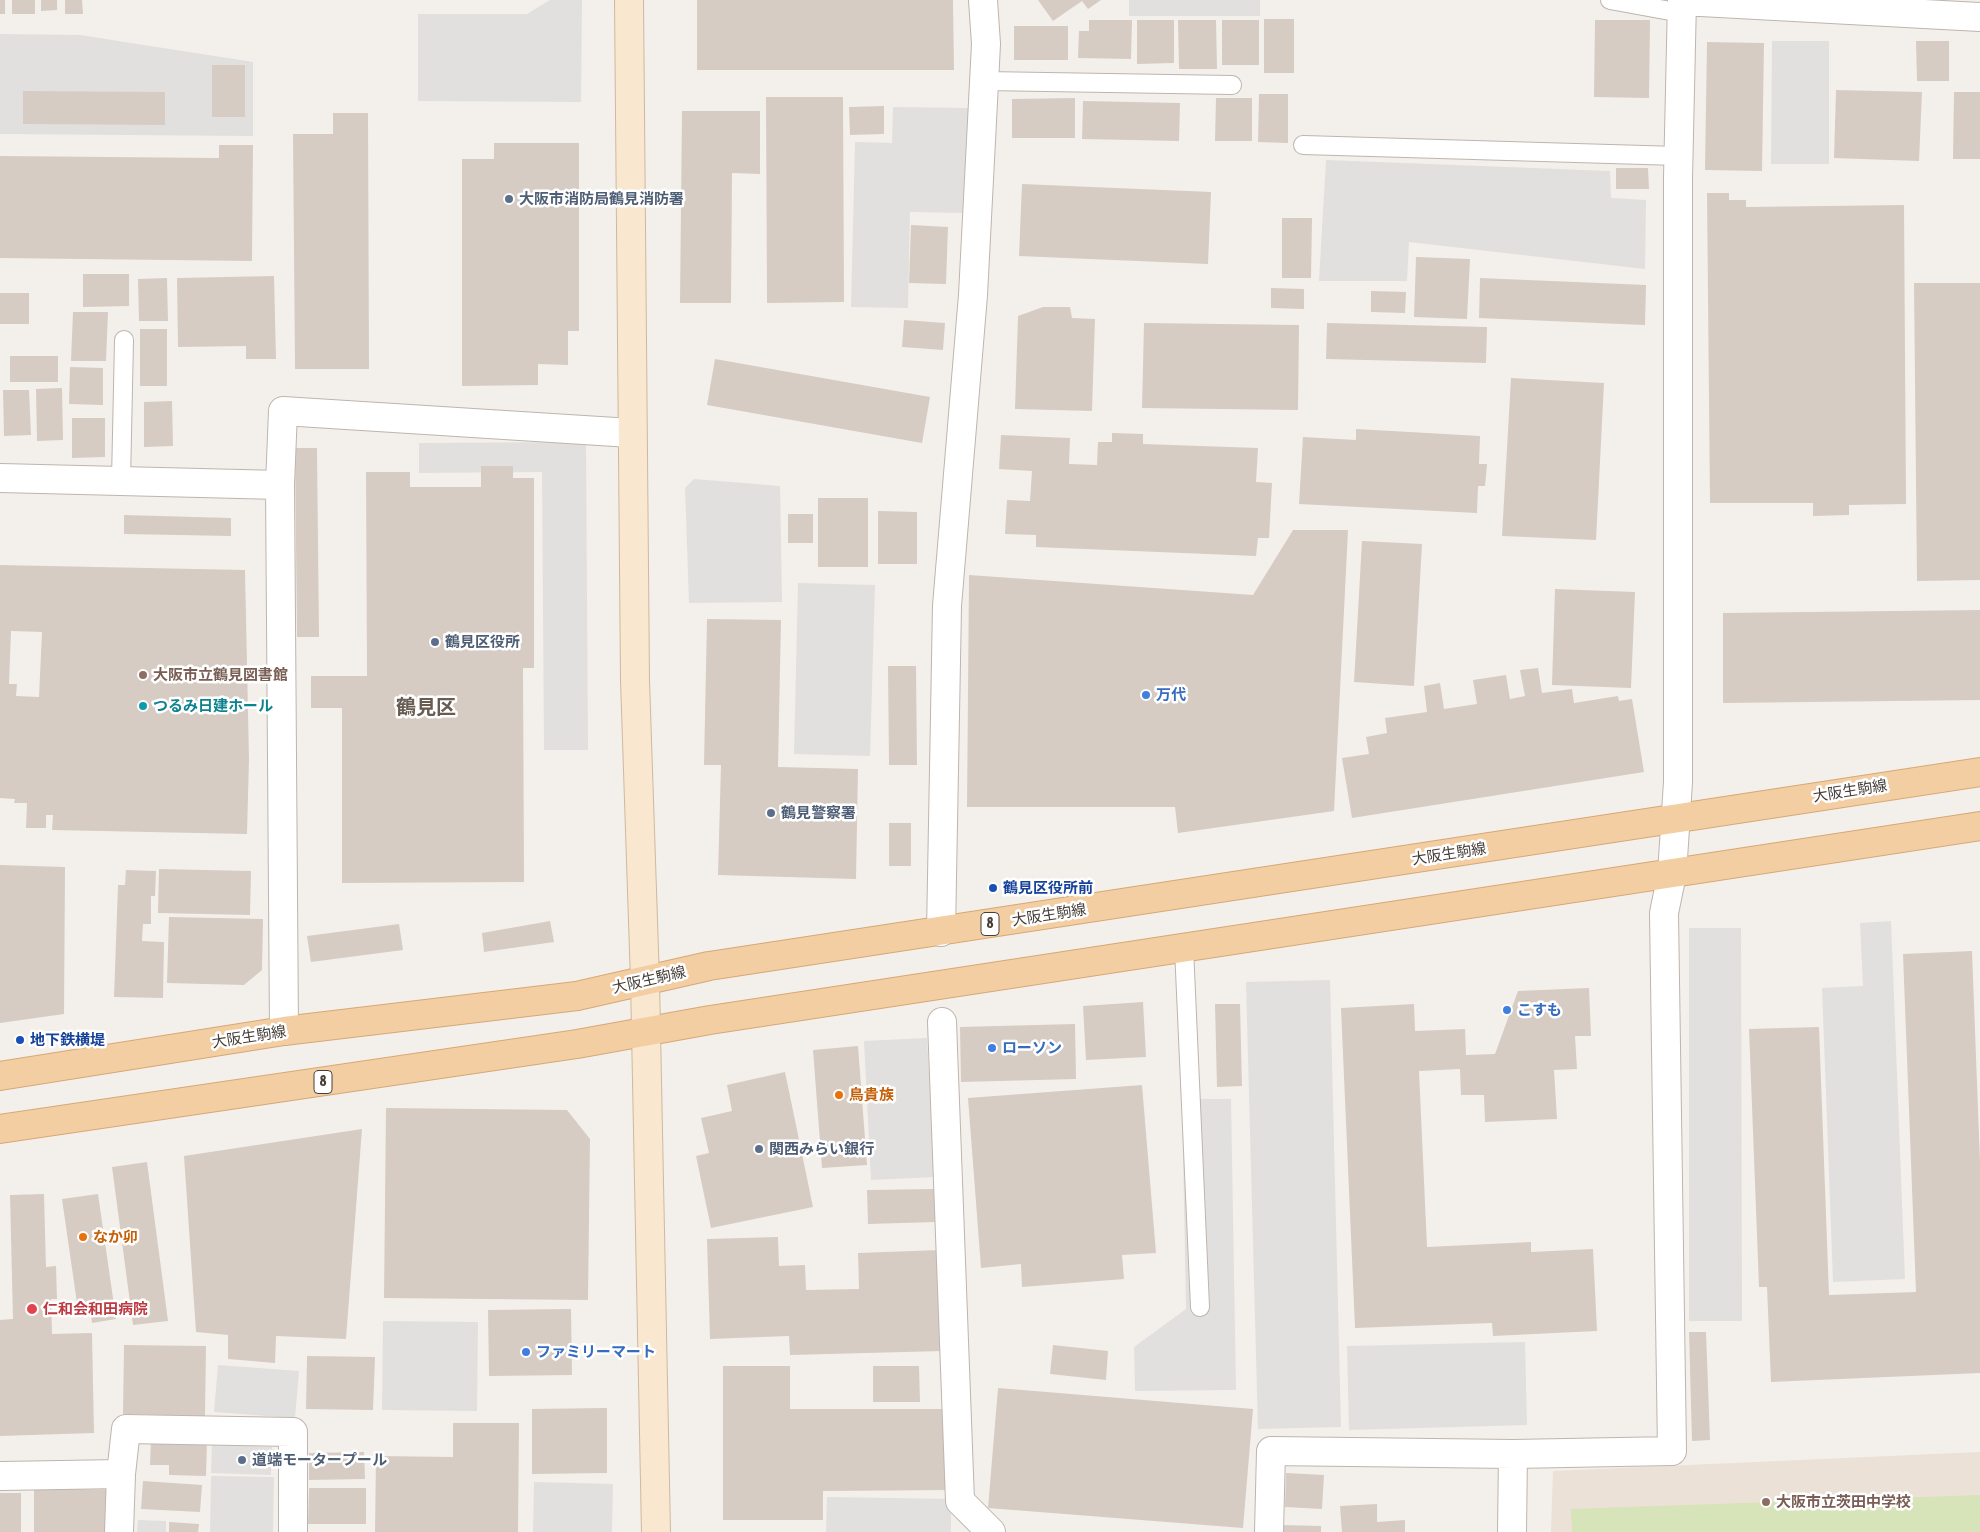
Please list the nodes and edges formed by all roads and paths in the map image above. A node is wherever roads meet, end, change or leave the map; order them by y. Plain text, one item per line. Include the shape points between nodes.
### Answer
1 (630, 0) edge
2 (983, 0) edge
3 (1610, 0) edge
4 (1682, 5) edge
5 (1980, 17) edge
6 (984, 81) junction
7 (1232, 85) dead end
8 (1303, 145) dead end
9 (1678, 156) junction
10 (124, 340) dead end
11 (631, 433) junction
12 (0, 478) edge
13 (122, 481) junction
14 (280, 485) junction
15 (1980, 772) edge
16 (1677, 819) junction
17 (1980, 826) edge
18 (1672, 874) junction
19 (941, 932) junction
20 (1184, 948) junction
21 (645, 981) junction
22 (942, 1022) dead end
23 (284, 1031) junction
24 (646, 1032) junction
25 (0, 1076) edge
26 (0, 1129) edge
27 (1200, 1307) dead end
28 (1513, 1454) junction
29 (121, 1474) junction
30 (0, 1476) edge
31 (119, 1532) edge
32 (294, 1532) edge
33 (656, 1532) edge
34 (991, 1532) edge
35 (1268, 1532) edge
36 (1512, 1532) edge

1 - 11 street
2 - 6 street
3 - 4 lane
4 - 5 street
4 - 9 street
6 - 7 lane
6 - 19 street via 973,295 947,606
8 - 9 lane
9 - 16 street
10 - 13 lane
11 - 14 street via 283,410
11 - 21 street
12 - 13 street
13 - 14 street
14 - 23 street
15 - 16 main road, 大阪生駒線 / 8
16 - 18 street
16 - 19 main road, 大阪生駒線 / 8
17 - 18 main road, 8
18 - 20 main road, 8
18 - 28 street via 1664,913 1672,1451
19 - 21 main road, 大阪生駒線 / 8 via 709,966
20 - 24 main road, 8
20 - 27 lane
21 - 23 main road, 大阪生駒線 / 8 via 577,996
21 - 24 street
22 - 34 street via 960,1501
23 - 25 main road, 大阪生駒線 / 8
24 - 26 main road, 8
24 - 33 street
28 - 35 street via 1270,1451
28 - 36 street
29 - 30 street
29 - 31 street
29 - 32 street via 126,1429 293,1432

